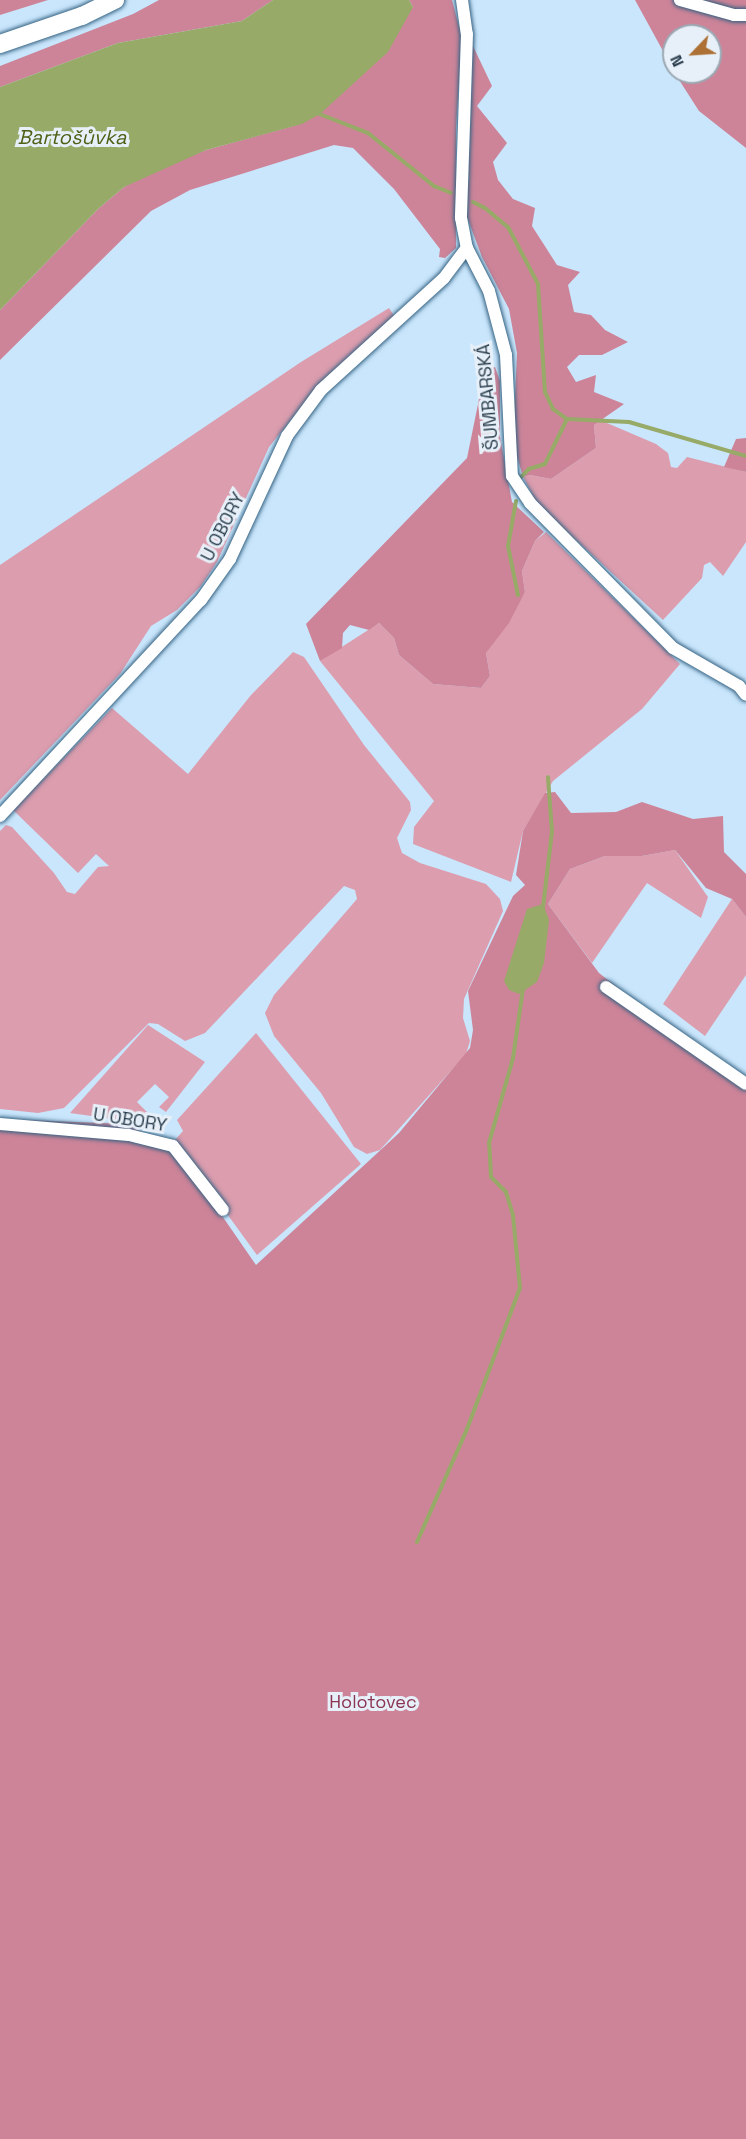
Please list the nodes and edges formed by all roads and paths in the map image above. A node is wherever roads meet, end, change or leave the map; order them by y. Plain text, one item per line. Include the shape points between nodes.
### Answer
1 (115, 0) edge
2 (462, 0) edge
3 (680, 0) edge
4 (746, 15) edge
5 (0, 44) edge
6 (467, 248) junction
7 (746, 694) edge
8 (0, 816) edge
9 (606, 987) dead end
10 (746, 1084) edge
11 (0, 1124) edge
12 (223, 1210) dead end

1 - 5 street via 82,16
2 - 6 street, ŠUMBARSKÁ via 467,34 461,218
3 - 4 street
6 - 7 street, ŠUMBARSKÁ via 489,291 506,355 512,476 520,491 617,596 673,648 739,686
6 - 8 street, U OBORY via 444,278 321,390 287,436 230,559 201,600
9 - 10 street
11 - 12 street, U OBORY via 129,1135 173,1146

